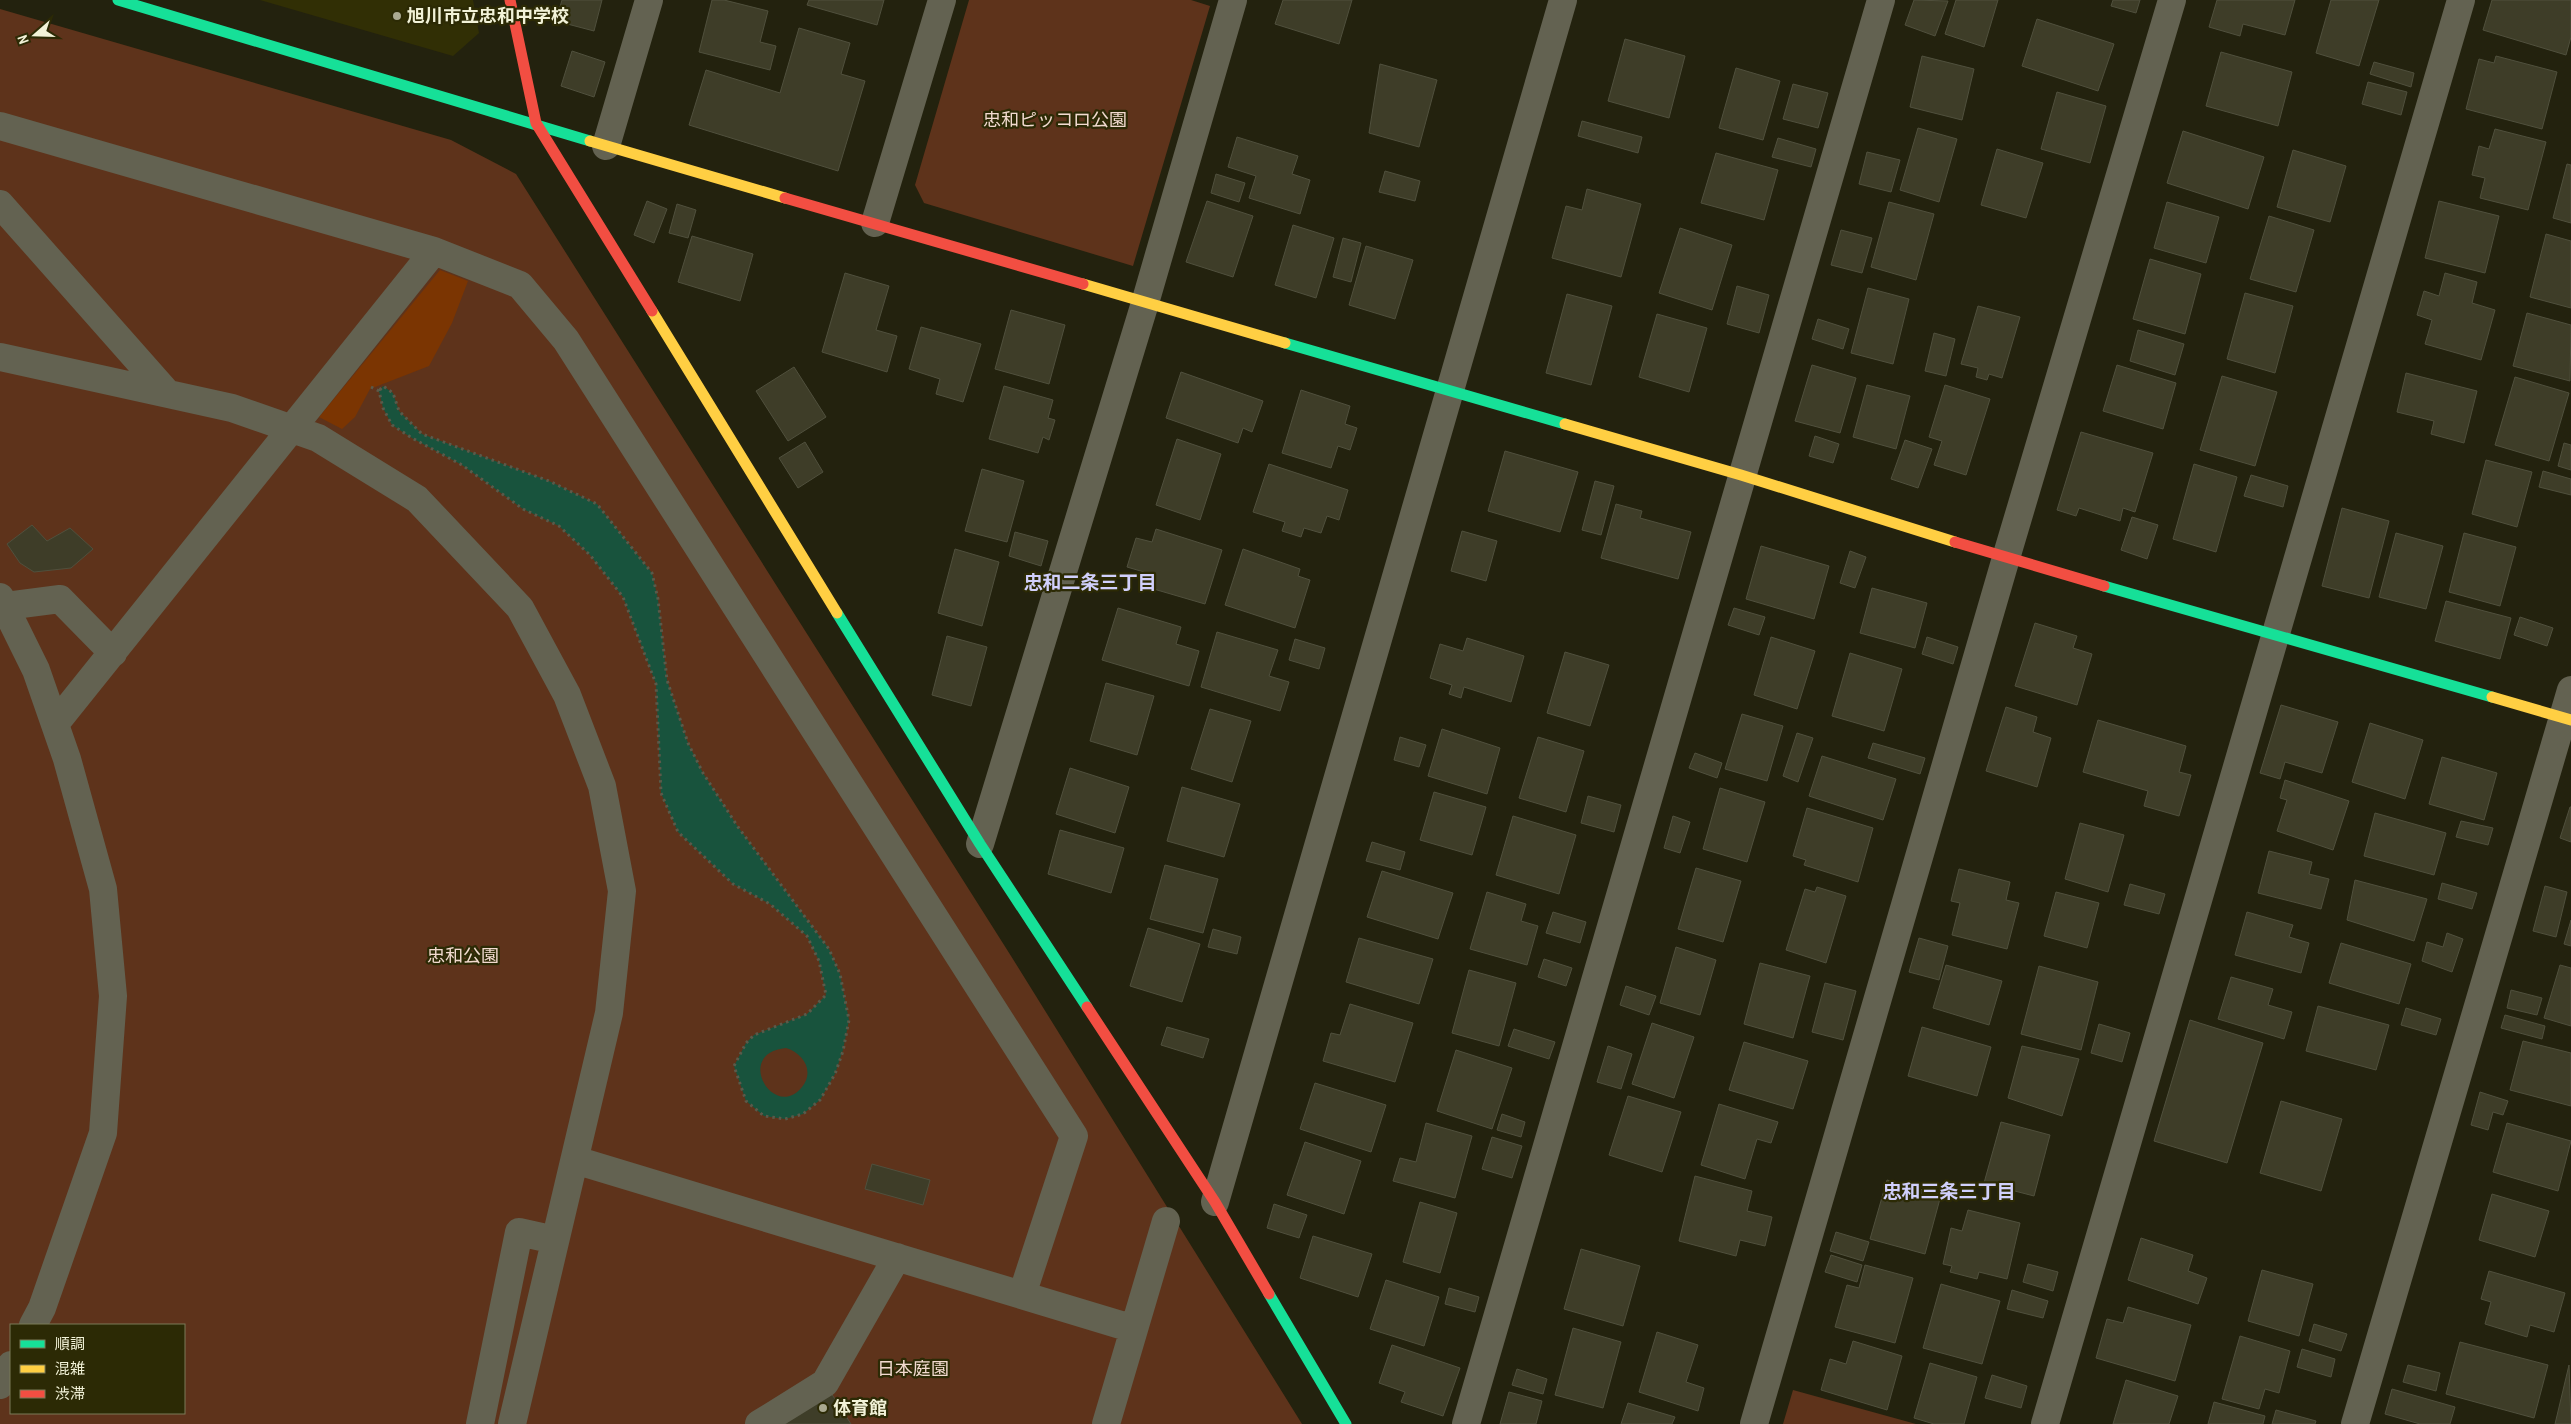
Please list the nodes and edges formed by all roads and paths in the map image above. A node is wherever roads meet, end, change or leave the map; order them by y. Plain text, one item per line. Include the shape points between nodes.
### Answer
1 (118, 0) edge
2 (510, 0) edge
3 (649, 0) edge
4 (942, 0) edge
5 (1233, 0) edge
6 (1563, 0) edge
7 (1881, 0) edge
8 (2172, 0) edge
9 (2460, 0) edge
10 (536, 124) junction
11 (0, 126) edge
12 (606, 146) junction
13 (0, 204) edge
14 (876, 223) junction
15 (434, 251) junction
16 (1145, 303) junction
17 (0, 357) edge
18 (341, 369) junction
19 (1449, 390) junction
20 (379, 391) junction
21 (168, 394) junction
22 (292, 429) junction
23 (1741, 475) junction
24 (2006, 558) junction
25 (3, 601) edge
26 (2274, 635) junction
27 (113, 653) junction
28 (2571, 690) edge
29 (2567, 719) edge
30 (55, 724) junction
31 (980, 844) junction
32 (575, 1160) junction
33 (1215, 1202) junction
34 (1166, 1221) dead end
35 (555, 1240) junction
36 (897, 1257) junction
37 (1022, 1295) junction
38 (34, 1324) edge
39 (1134, 1329) junction
40 (10, 1367) edge
41 (0, 1385) edge
42 (480, 1424) edge
43 (512, 1424) edge
44 (759, 1424) edge
45 (1106, 1424) edge
46 (1346, 1424) edge
47 (1466, 1424) edge
48 (1754, 1424) edge
49 (2045, 1424) edge
50 (2355, 1424) edge

1 - 10 street
2 - 10 street
3 - 12 street
4 - 14 street
5 - 16 street
6 - 19 street
7 - 23 street
8 - 24 street
9 - 26 street
10 - 12 street
10 - 31 street
11 - 15 street
12 - 14 street
13 - 21 street
14 - 16 street
15 - 18 street
15 - 37 street via 520,285 566,340 1074,1136
16 - 19 street
16 - 31 street
17 - 21 street
18 - 20 path
18 - 22 street
19 - 23 street
19 - 33 street
20 - 20 path via 383,408 392,424 462,465 523,509 559,526 590,555 623,597 656,684 661,793 678,832 733,884 770,904 807,936 819,961 826,995 807,1014 754,1035 734,1066 746,1101 764,1116 785,1119 803,1114 820,1100 835,1074 843,1050 849,1020 840,974 829,949 738,827 688,743 667,680 652,573 597,504 549,481 422,434 399,411 393,394 383,386
21 - 22 street via 232,408
22 - 27 street
22 - 32 street via 318,438 417,499 520,608 567,695 602,786 622,891 609,1013
23 - 24 street
23 - 47 street
24 - 26 street
24 - 48 street
25 - 27 street via 60,599
25 - 30 street via 36,670
26 - 29 street
26 - 49 street
27 - 30 street
28 - 29 street
29 - 50 street
30 - 38 street via 102,889 113,996 103,1133
31 - 33 street
32 - 35 street
32 - 36 street
33 - 46 street
34 - 39 street
35 - 42 street via 519,1232
35 - 43 street
36 - 37 street
36 - 44 street via 825,1383
37 - 39 street
39 - 45 street
40 - 41 street

